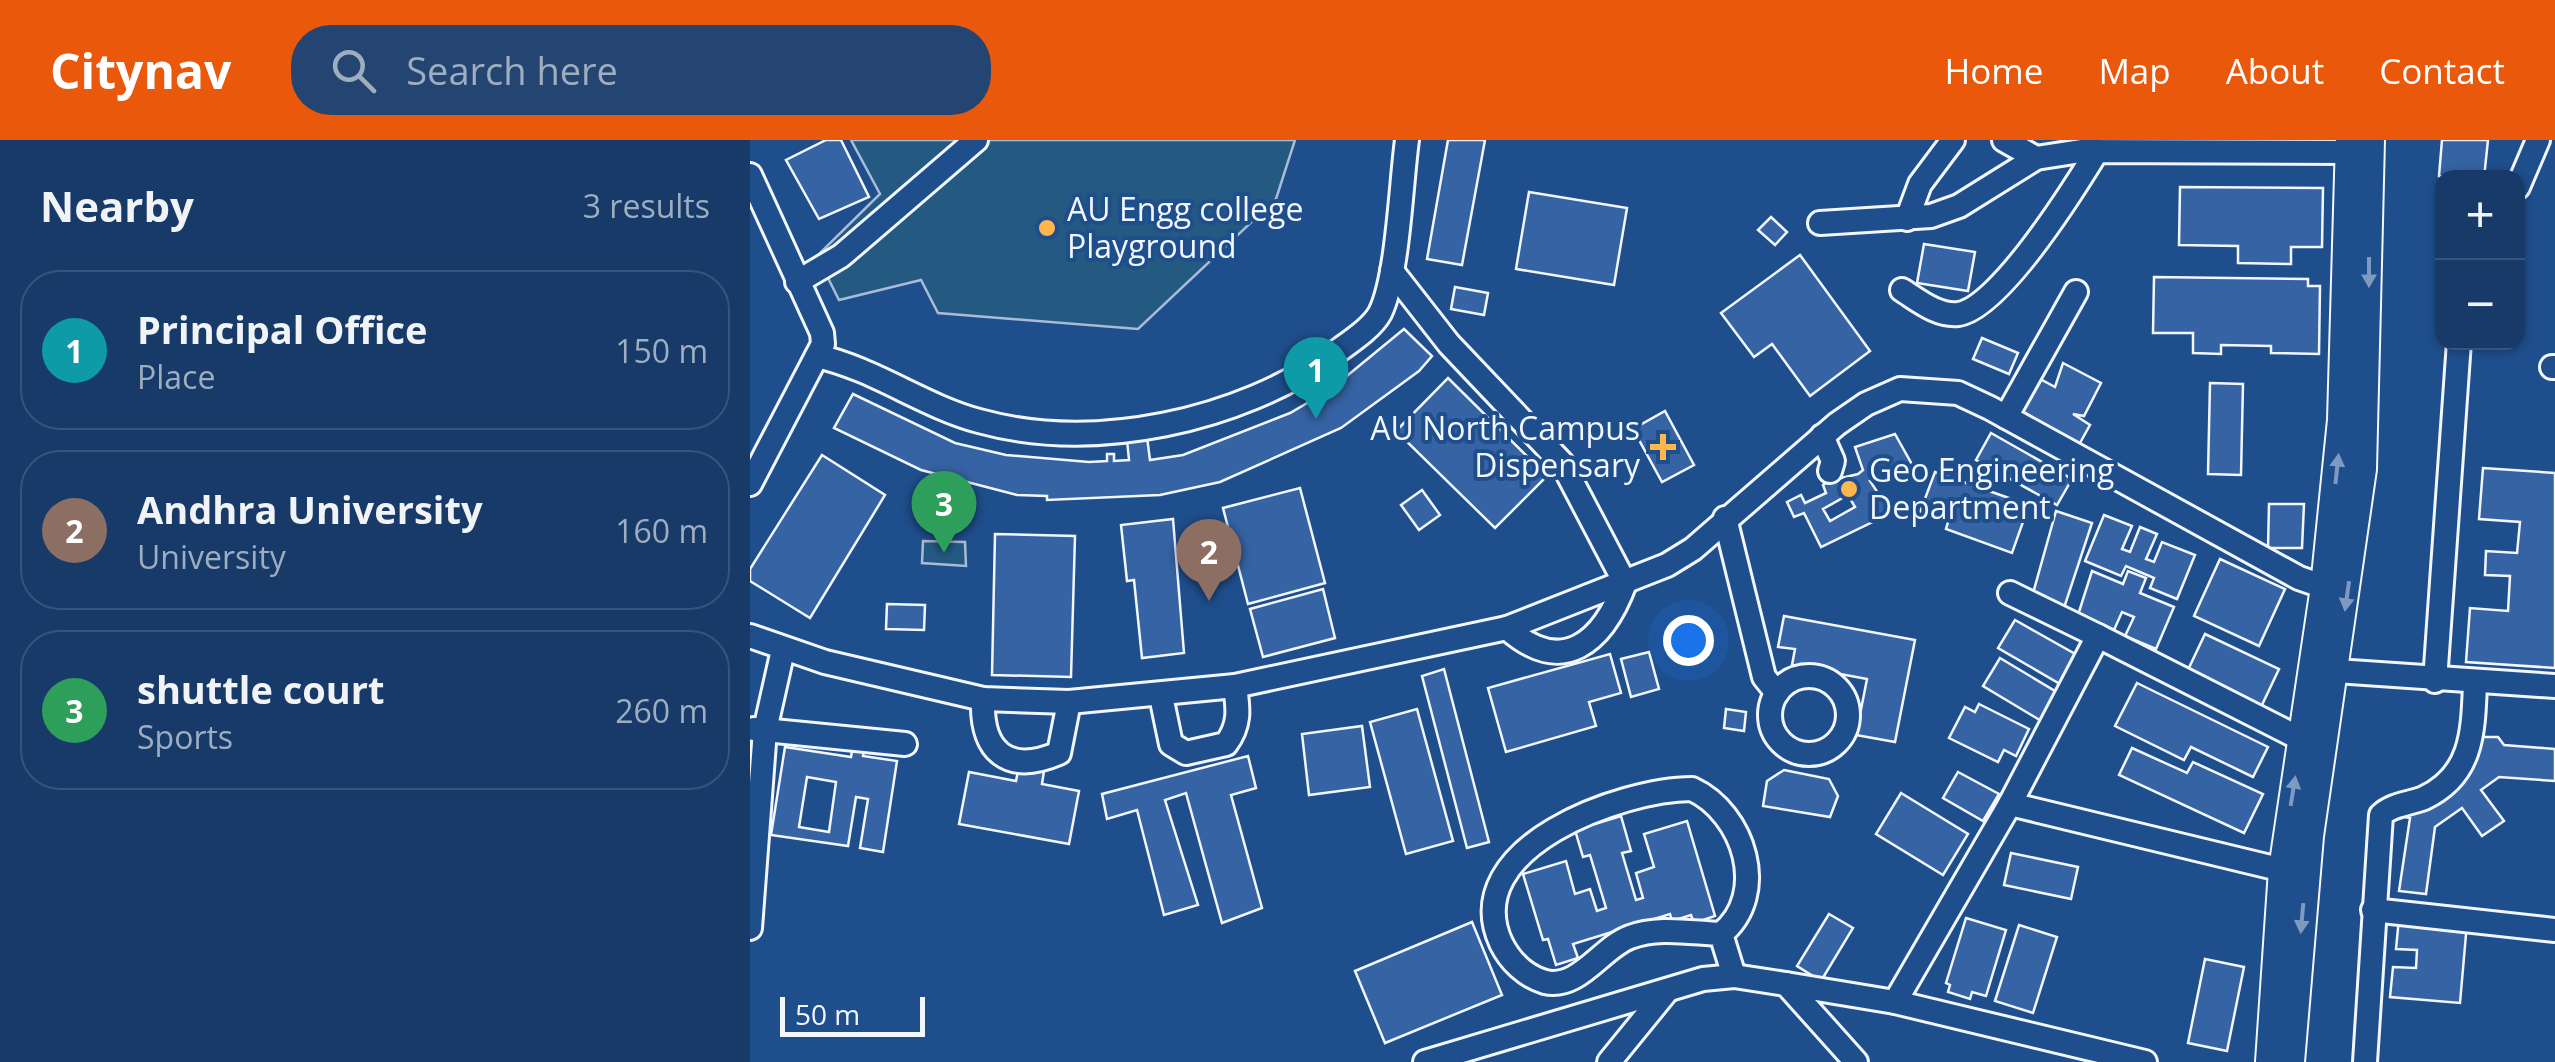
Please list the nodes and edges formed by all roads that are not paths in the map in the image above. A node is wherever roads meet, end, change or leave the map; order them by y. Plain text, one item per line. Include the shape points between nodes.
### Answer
1 (976, 140) edge
2 (1407, 140) edge
3 (1954, 140) edge
4 (2004, 140) edge
5 (2538, 140) edge
6 (2357, 144) edge
7 (2096, 151) junction
8 (2036, 158) junction
9 (2525, 171) edge
10 (752, 184) edge
11 (1906, 218) junction
12 (760, 223) edge
13 (1820, 223) dead end
14 (1392, 271) junction
15 (797, 282) junction
16 (1902, 290) dead end
17 (2076, 292) dead end
18 (2457, 350) edge
19 (817, 356) junction
20 (2006, 417) junction
21 (1822, 436) junction
22 (1830, 471) dead end
23 (750, 484) edge
24 (1724, 518) junction
25 (1624, 582) junction
26 (2325, 587) junction
27 (2010, 593) dead end
28 (1507, 628) junction
29 (750, 636) edge
30 (2098, 636) junction
31 (783, 650) junction
32 (2336, 671) junction
33 (2436, 680) junction
34 (2476, 684) junction
35 (1235, 686) junction
36 (2555, 686) edge
37 (1777, 693) dead end
38 (1161, 696) junction
39 (984, 699) junction
40 (1069, 702) junction
41 (757, 729) edge
42 (2301, 739) junction
43 (905, 744) dead end
44 (2010, 804) junction
45 (2283, 870) junction
46 (752, 878) edge
47 (2373, 910) junction
48 (750, 928) edge
49 (1705, 930) junction
50 (2555, 930) edge
51 (1734, 976) junction
52 (1786, 984) junction
53 (1666, 992) junction
54 (1894, 1002) junction
55 (2098, 1058) edge
56 (1426, 1062) edge
57 (1610, 1062) edge
58 (1856, 1062) edge
59 (2145, 1062) edge
60 (2270, 1062) edge
61 (2290, 1062) edge
62 (2365, 1062) edge

1 - 15 street via 842,256
2 - 14 street
3 - 11 street via 1920,184
4 - 8 street
5 - 9 street
6 - 7 street
26 -> 6 main road
6 -> 32 main road via 2368,394
7 - 8 street
7 - 16 street via 2036,244 1980,304 1944,313
8 - 11 street via 1959,206
10 - 12 street
11 - 13 street
12 - 15 street
14 - 19 street via 1378,318 1307,373 1216,411 1092,433 1037,433 982,422
14 - 25 street via 1449,344 1562,463
15 - 19 street via 822,333
17 - 20 street
18 - 33 street
19 - 23 street
20 - 21 street via 1958,393 1900,389
20 - 26 street
21 - 22 street via 1833,461
21 - 24 street
24 - 25 street via 1693,549
24 - 37 street via 1764,677
25 - 28 street
25 - 28 street via 1612,618 1593,640 1550,652 1529,648
26 - 42 main road
27 - 30 street
28 - 35 street
29 - 31 street
30 - 42 street
30 - 44 street
31 - 39 street
31 - 41 street
32 - 33 street
32 -> 61 main road via 2309,836
33 - 34 street
34 - 36 street
34 - 47 street via 2473,735 2457,774 2438,790 2380,815
35 - 38 street
35 - 38 street via 1233,735 1226,744 1186,753 1171,744
38 - 40 street
39 - 40 street
39 - 40 street via 987,744 1005,756 1041,761 1059,753
41 - 43 street
41 - 46 street
45 -> 42 main road
44 - 45 street
44 - 54 street
45 - 60 main road
46 - 48 street
47 - 50 street
47 - 62 street
49 - 49 street via 1628,937 1582,972 1547,982 1509,959 1495,907 1516,860 1568,820 1692,789 1721,810 1750,882 1738,920
49 - 51 street
51 - 52 street
51 - 53 street
52 - 54 street
52 - 58 street
53 - 56 street
53 - 57 street
54 - 55 street
55 - 59 street

